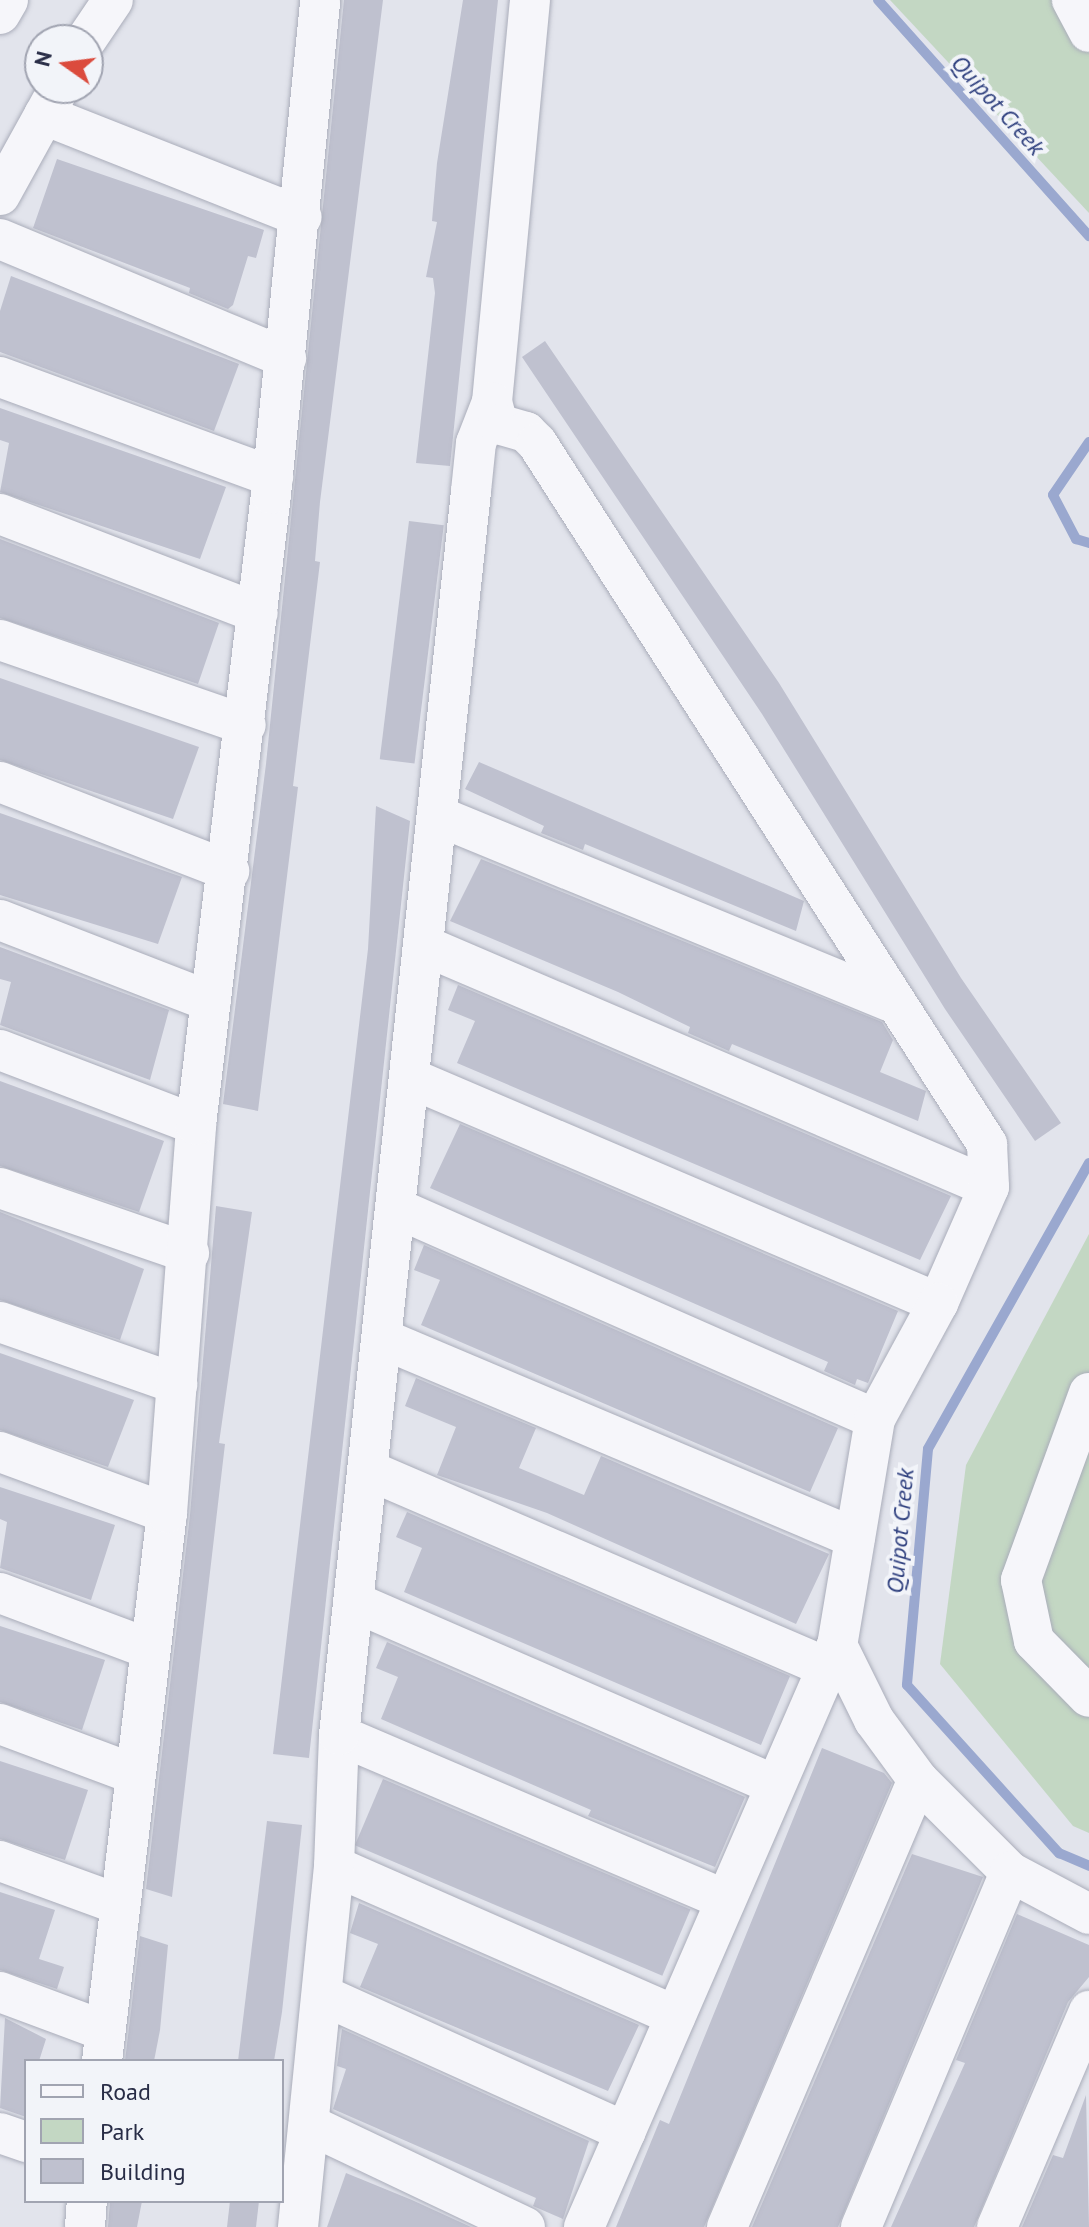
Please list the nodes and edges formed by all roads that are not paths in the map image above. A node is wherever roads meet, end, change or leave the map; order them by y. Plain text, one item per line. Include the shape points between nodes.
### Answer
1 (8, 0) edge
2 (113, 0) edge
3 (320, 0) edge
4 (530, 0) edge
5 (1072, 0) edge
6 (0, 14) edge
7 (97, 24) edge
8 (1089, 32) edge
9 (51, 104) edge
10 (56, 104) edge
11 (0, 195) edge
12 (302, 217) junction
13 (0, 239) edge
14 (286, 358) junction
15 (0, 377) edge
16 (492, 402) junction
17 (273, 477) junction
18 (0, 514) edge
19 (258, 613) junction
20 (0, 640) edge
21 (246, 725) junction
22 (0, 782) edge
23 (438, 816) junction
24 (229, 871) junction
25 (0, 920) edge
26 (425, 946) junction
27 (890, 1001) junction
28 (211, 1002) junction
29 (0, 1050) edge
30 (410, 1078) junction
31 (196, 1125) junction
32 (989, 1187) junction
33 (0, 1188) edge
34 (396, 1208) junction
35 (189, 1253) junction
36 (938, 1303) junction
37 (0, 1322) edge
38 (383, 1339) junction
39 (177, 1384) junction
40 (1089, 1393) edge
41 (875, 1419) junction
42 (0, 1452) edge
43 (368, 1470) junction
44 (167, 1513) junction
45 (855, 1538) junction
46 (0, 1593) edge
47 (354, 1602) junction
48 (150, 1649) junction
49 (832, 1657) junction
50 (1089, 1697) edge
51 (0, 1724) edge
52 (339, 1735) junction
53 (134, 1774) junction
54 (918, 1780) junction
55 (775, 1785) junction
56 (0, 1861) edge
57 (334, 1866) junction
58 (1010, 1872) junction
59 (725, 1900) junction
60 (118, 1904) junction
61 (1089, 1914) edge
62 (0, 1992) edge
63 (322, 1995) junction
64 (1089, 2011) edge
65 (675, 2016) junction
66 (104, 2046) edge
67 (310, 2125) junction
68 (625, 2132) junction
69 (0, 2133) edge
70 (24, 2141) edge
71 (87, 2203) edge
72 (85, 2227) edge
73 (298, 2227) edge
74 (525, 2227) edge
75 (584, 2227) edge
76 (727, 2227) edge
77 (861, 2227) edge
78 (997, 2227) edge

1 - 6 street
2 - 7 street
3 - 12 street
4 - 16 street
5 - 8 street
9 - 11 street
10 - 12 street
12 - 14 street
13 - 14 street
14 - 17 street
15 - 17 street
16 - 23 street via 476,443
16 - 27 street via 498,424 526,432 537,443
17 - 19 street
18 - 19 street
19 - 21 street
20 - 21 street
21 - 24 street
22 - 24 street
23 - 26 street
23 - 27 street
24 - 28 street
25 - 28 street
26 - 30 street
26 - 32 street
27 - 32 street via 987,1144
28 - 31 street
29 - 31 street
30 - 34 street
30 - 36 street
31 - 35 street
32 - 36 street
33 - 35 street
34 - 38 street
34 - 41 street
35 - 39 street
36 - 41 street
37 - 39 street
38 - 43 street
38 - 45 street
39 - 44 street
40 - 50 street via 1021,1580 1034,1641
41 - 45 street
42 - 44 street
43 - 47 street
43 - 49 street
44 - 48 street
45 - 49 street
46 - 48 street
47 - 52 street
47 - 55 street
48 - 53 street
49 - 54 street
49 - 55 street
51 - 53 street
52 - 57 street
52 - 59 street
53 - 60 street
54 - 58 street
54 - 76 street
55 - 59 street
56 - 60 street
57 - 63 street
57 - 65 street
58 - 61 street
58 - 77 street
59 - 65 street
60 - 66 street
62 - 66 street
63 - 67 street
63 - 68 street
64 - 78 street
65 - 68 street
67 - 73 street
67 - 74 street
68 - 75 street
69 - 70 street
71 - 72 street

